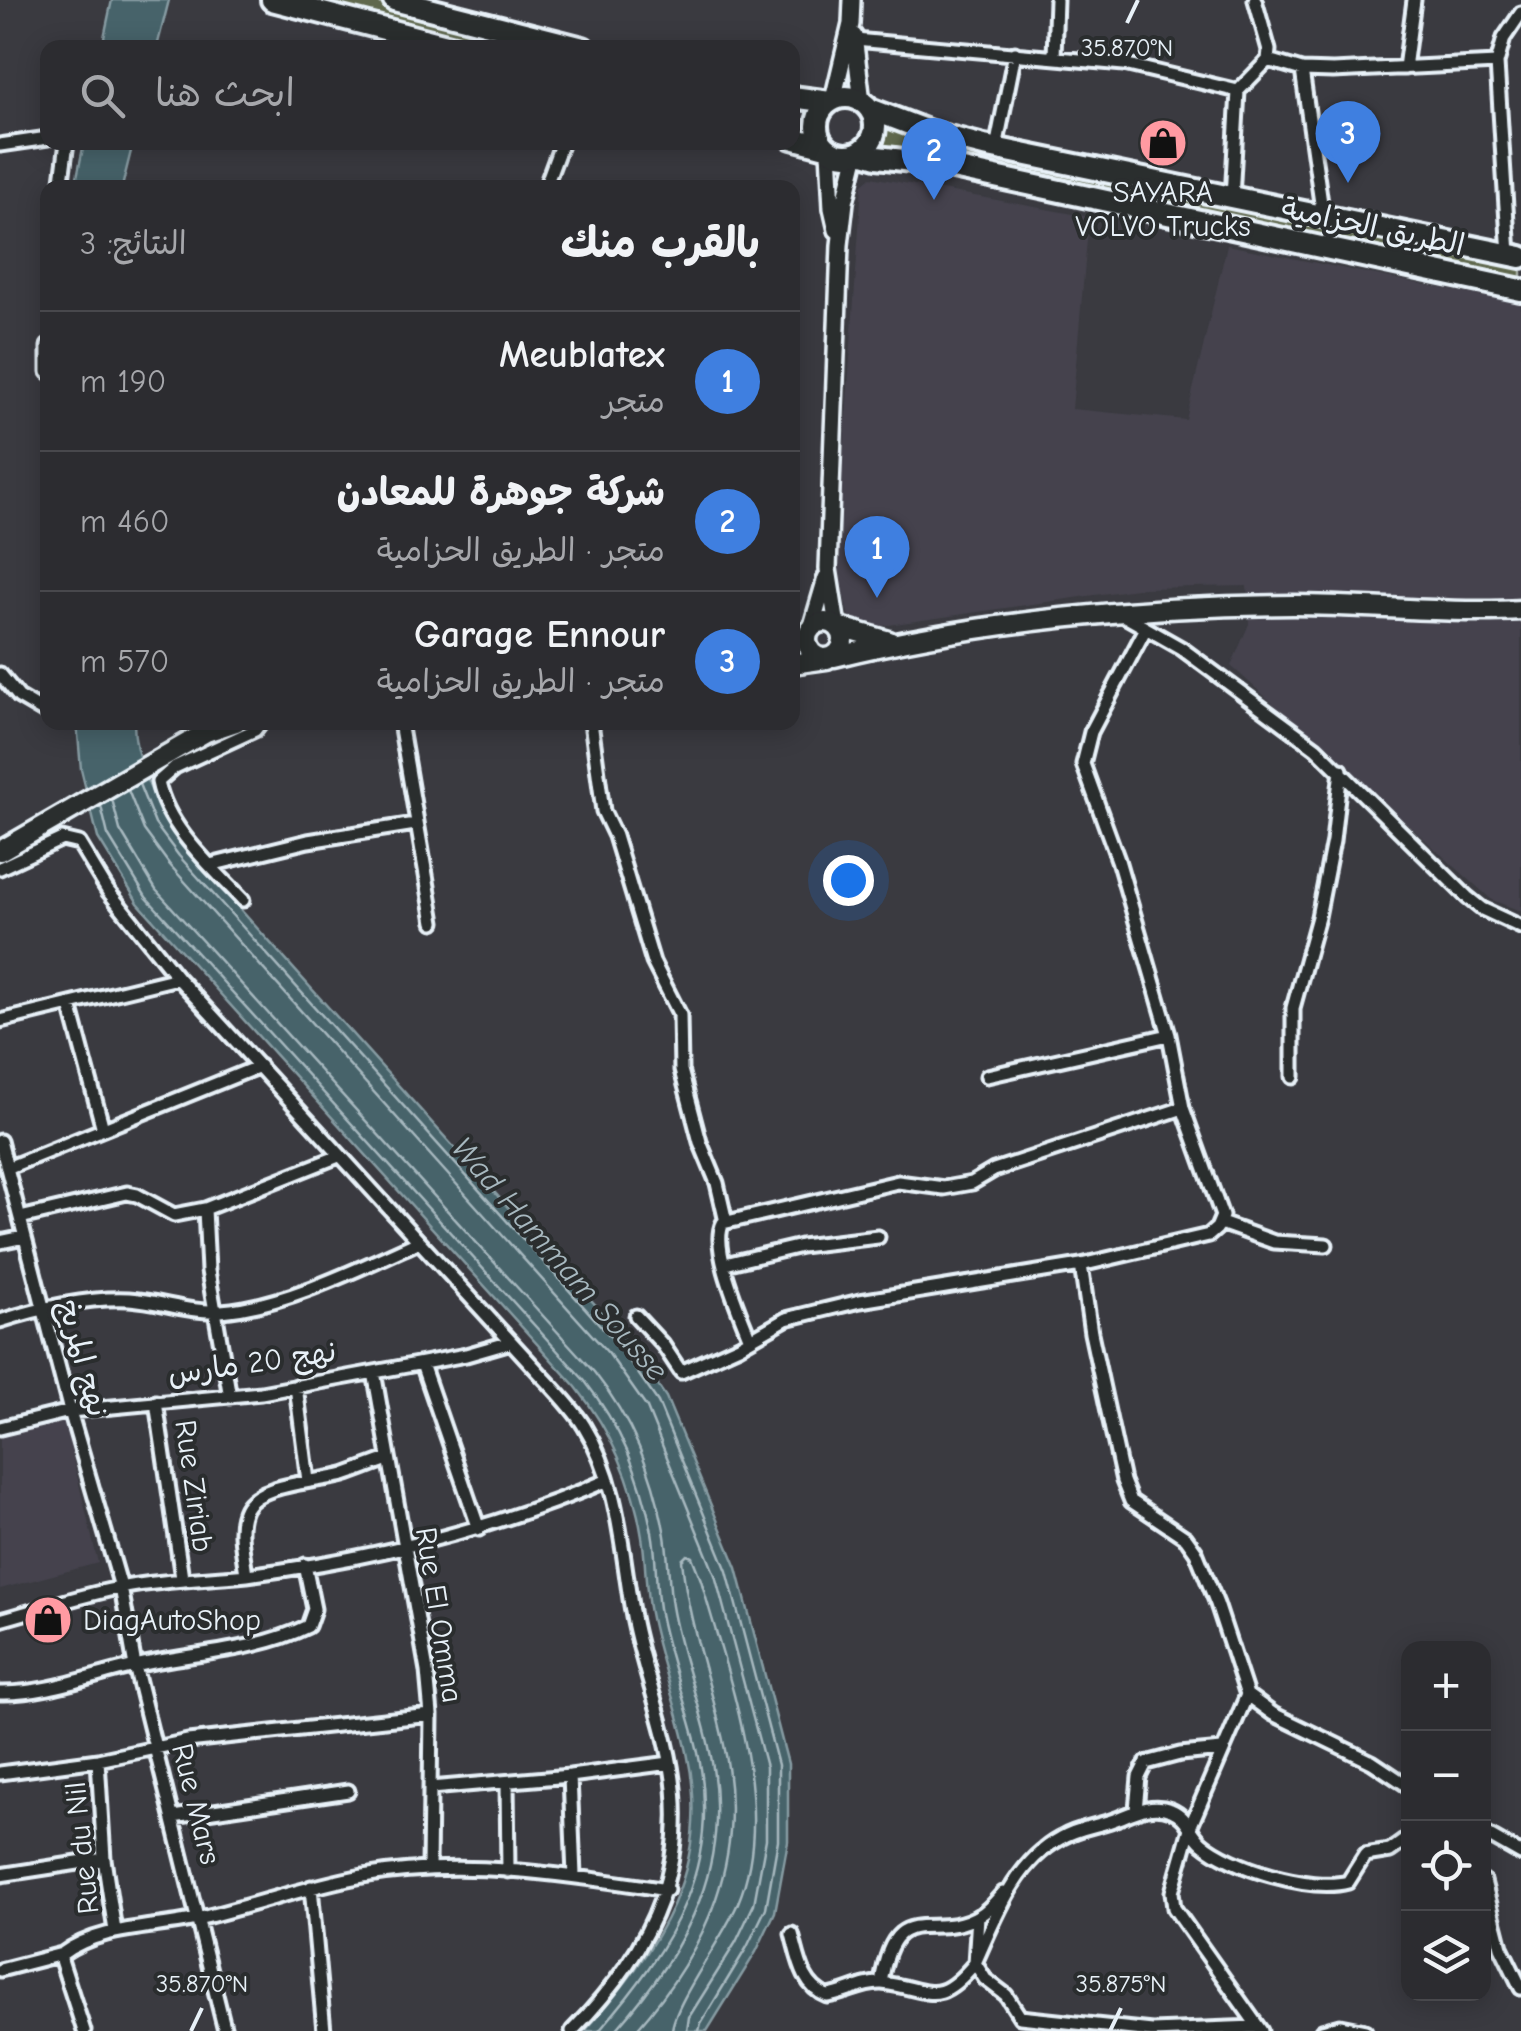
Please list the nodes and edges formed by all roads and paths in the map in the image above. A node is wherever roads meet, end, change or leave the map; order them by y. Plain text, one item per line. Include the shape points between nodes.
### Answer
1 (272, 0) edge
2 (394, 0) edge
3 (852, 0) edge
4 (1056, 0) edge
5 (1256, 0) edge
6 (1414, 0) edge
7 (1521, 13) edge
8 (853, 32) junction
9 (427, 40) edge
10 (552, 40) edge
11 (1015, 53) junction
12 (1054, 56) junction
13 (1268, 60) junction
14 (1497, 62) junction
15 (1405, 68) junction
16 (1302, 70) junction
17 (1238, 91) junction
18 (800, 98) edge
19 (832, 101) junction
20 (866, 106) junction
21 (40, 139) edge
22 (800, 140) edge
23 (0, 145) edge
24 (827, 148) junction
25 (996, 148) junction
26 (67, 150) edge
27 (559, 150) edge
28 (859, 152) junction
29 (62, 180) edge
30 (548, 180) edge
31 (1232, 198) junction
32 (1323, 217) junction
33 (840, 245) junction
34 (1515, 256) edge
35 (1521, 290) edge
36 (828, 569) junction
37 (1521, 610) edge
38 (1117, 612) junction
39 (837, 626) junction
40 (1146, 628) junction
41 (804, 637) edge
42 (894, 642) junction
43 (831, 658) junction
44 (800, 663) edge
45 (0, 674) edge
46 (40, 709) edge
47 (212, 730) edge
48 (255, 730) edge
49 (401, 730) edge
50 (591, 730) edge
51 (1341, 770) junction
52 (415, 824) junction
53 (3, 848) edge
54 (210, 864) junction
55 (0, 868) edge
56 (243, 900) dead end
57 (434, 922) dead end
58 (1521, 928) edge
59 (178, 978) junction
60 (70, 1004) junction
61 (0, 1021) edge
62 (1169, 1035) junction
63 (260, 1066) junction
64 (988, 1076) dead end
65 (1292, 1077) dead end
66 (1183, 1108) junction
67 (103, 1129) junction
68 (0, 1141) edge
69 (339, 1156) junction
70 (7, 1168) junction
71 (205, 1210) junction
72 (20, 1218) junction
73 (726, 1222) junction
74 (1220, 1223) junction
75 (24, 1237) junction
76 (878, 1237) dead end
77 (0, 1242) edge
78 (418, 1242) junction
79 (1326, 1245) dead end
80 (725, 1264) junction
81 (1081, 1265) junction
82 (44, 1306) junction
83 (214, 1311) junction
84 (636, 1316) dead end
85 (0, 1321) edge
86 (750, 1339) junction
87 (510, 1342) junction
88 (422, 1364) junction
89 (374, 1372) junction
90 (296, 1386) junction
91 (230, 1397) junction
92 (156, 1402) junction
93 (70, 1410) junction
94 (0, 1428) edge
95 (388, 1459) junction
96 (308, 1480) junction
97 (608, 1480) junction
98 (479, 1529) junction
99 (404, 1548) junction
100 (304, 1565) junction
101 (246, 1575) junction
102 (182, 1578) junction
103 (120, 1588) junction
104 (0, 1620) edge
105 (136, 1666) junction
106 (0, 1694) edge
107 (1247, 1695) junction
108 (431, 1715) junction
109 (155, 1746) junction
110 (1222, 1750) junction
111 (98, 1760) junction
112 (670, 1763) junction
113 (0, 1772) edge
114 (570, 1776) junction
115 (507, 1782) junction
116 (1401, 1782) edge
117 (430, 1788) junction
118 (348, 1791) dead end
119 (1136, 1810) junction
120 (173, 1817) junction
121 (1191, 1825) junction
122 (1491, 1837) edge
123 (1401, 1843) edge
124 (1521, 1854) edge
125 (104, 1860) junction
126 (429, 1868) junction
127 (508, 1871) junction
128 (0, 1876) edge
129 (574, 1876) junction
130 (1013, 1883) junction
131 (310, 1887) junction
132 (667, 1890) junction
133 (1491, 1908) edge
134 (978, 1916) junction
135 (198, 1919) junction
136 (115, 1931) junction
137 (792, 1934) dead end
138 (62, 1954) junction
139 (975, 1963) junction
140 (0, 1970) edge
141 (880, 1983) junction
142 (1521, 1988) edge
143 (1259, 2029) edge
144 (84, 2031) edge
145 (225, 2031) edge
146 (324, 2031) edge
147 (572, 2031) edge
148 (1322, 2031) edge
149 (1365, 2031) edge

1 - 9 highway
2 - 10 highway
3 - 8 main road
4 - 12 street
5 - 13 street
6 - 15 street
7 - 14 street
8 - 11 street
8 - 19 main road
8 - 20 main road
11 - 12 street
11 - 25 street
12 - 17 street via 1124,64
13 - 16 street
13 - 17 street
14 - 15 street
14 - 34 street
15 - 16 street
16 - 32 street
17 - 31 street
18 - 19 highway, الطريق الحزامية
19 - 20 highway, الطريق الحزامية via 848,97
19 - 24 highway via 817,125
20 - 25 highway, الطريق الحزامية via 933,134
20 - 28 highway via 874,131
21 - 23 street
22 - 24 highway, الطريق الحزامية
24 - 28 highway, الطريق الحزامية
24 - 33 main road
25 - 31 highway, الطريق الحزامية
26 - 29 street
27 - 30 street
28 - 33 main road
28 - 35 highway, الطريق الحزامية
31 - 32 highway, الطريق الحزامية
32 - 34 highway, الطريق الحزامية
33 - 36 main road
36 - 39 main road
36 - 41 main road
37 - 38 main road via 1292,605
38 - 40 street
38 - 42 main road
39 - 41 main road via 822,623
39 - 42 main road
39 - 43 main road via 843,646
40 - 51 street via 1230,682
40 - 62 street via 1091,732 1083,764
41 - 43 main road via 814,655
42 - 43 main road
43 - 44 main road
45 - 46 street
47 - 53 main road
48 - 54 street via 175,767 158,782 172,814
49 - 52 street
50 - 73 street via 603,811 653,962 680,1015 681,1070
51 - 58 street via 1467,897
51 - 65 street via 1318,917 1294,1008
52 - 54 street
52 - 57 street
54 - 56 street
55 - 59 street via 62,839 78,843
59 - 60 street
59 - 63 street
60 - 61 street
60 - 67 street
62 - 64 street
62 - 66 street
63 - 67 street
63 - 69 street
66 - 73 street via 972,1183 944,1188 898,1182
66 - 74 street
67 - 70 street
68 - 70 street, نهج المريخ
69 - 71 street
69 - 78 street
70 - 72 street, نهج المريخ
71 - 72 street via 174,1214 127,1193
71 - 83 street
72 - 75 street, نهج المريخ
73 - 80 street via 719,1228
74 - 79 street via 1274,1242
74 - 81 street via 1209,1235
75 - 77 street
75 - 82 street, نهج المريخ
76 - 80 street
78 - 83 street via 304,1290
78 - 87 street
80 - 86 street
81 - 86 street via 860,1301 786,1319
81 - 107 street via 1123,1481 1131,1501 1196,1552
82 - 83 street via 129,1299
82 - 85 street
82 - 93 street, نهج المريخ
83 - 91 street
84 - 86 street via 681,1372
87 - 88 street, نهج 20 مارس
87 - 97 street via 582,1424
88 - 89 street, نهج 20 مارس
88 - 98 street
89 - 90 street, نهج 20 مارس
89 - 95 street, Rue El Omma
90 - 91 street, نهج 20 مارس
90 - 96 street
91 - 92 street, نهج 20 مارس
92 - 93 street, نهج 20 مارس
92 - 102 street, Rue Ziriab
93 - 94 street, نهج 20 مارس
93 - 103 street, نهج المريخ
95 - 96 street
95 - 99 street, Rue El Omma
96 - 101 street via 254,1498 244,1509
97 - 98 street
97 - 112 street via 633,1619
98 - 99 street
99 - 100 street
99 - 108 street, Rue El Omma
100 - 101 street
100 - 105 street via 314,1609 308,1626
101 - 102 street
102 - 103 street
103 - 104 street
103 - 105 street, Rue Mars
105 - 106 street
105 - 109 street, Rue Mars
107 - 110 street
107 - 116 street
108 - 109 street
108 - 117 street, Rue El Omma
109 - 111 street
109 - 120 street, Rue Mars
110 - 119 street via 1146,1763
110 - 121 street
111 - 113 street
111 - 125 street, Rue du Nil
112 - 114 street
112 - 132 street via 678,1834
114 - 115 street
114 - 129 street
115 - 117 street
115 - 127 street
117 - 126 street, Rue El Omma
118 - 120 street
119 - 121 street via 1172,1811
119 - 130 street via 1060,1838
120 - 135 street, Rue Mars
121 - 123 street via 1204,1846 1284,1881 1308,1884 1348,1882 1364,1855
121 - 143 street via 1172,1892 1174,1908
122 - 124 street
125 - 128 street
125 - 136 street, Rue du Nil
126 - 127 street
126 - 131 street
127 - 129 street
129 - 132 street
130 - 134 street
130 - 139 street
131 - 135 street
131 - 146 street
132 - 147 street via 646,1935
133 - 142 street
134 - 139 street
134 - 141 street via 905,1930 888,1949
135 - 136 street
135 - 145 street, Rue Mars
136 - 138 street
137 - 141 street via 801,1967 818,1992 837,1995
138 - 140 street
138 - 144 street
139 - 141 street via 938,1993
139 - 143 street via 1015,2013 1028,2019 1152,2030
148 - 149 street

